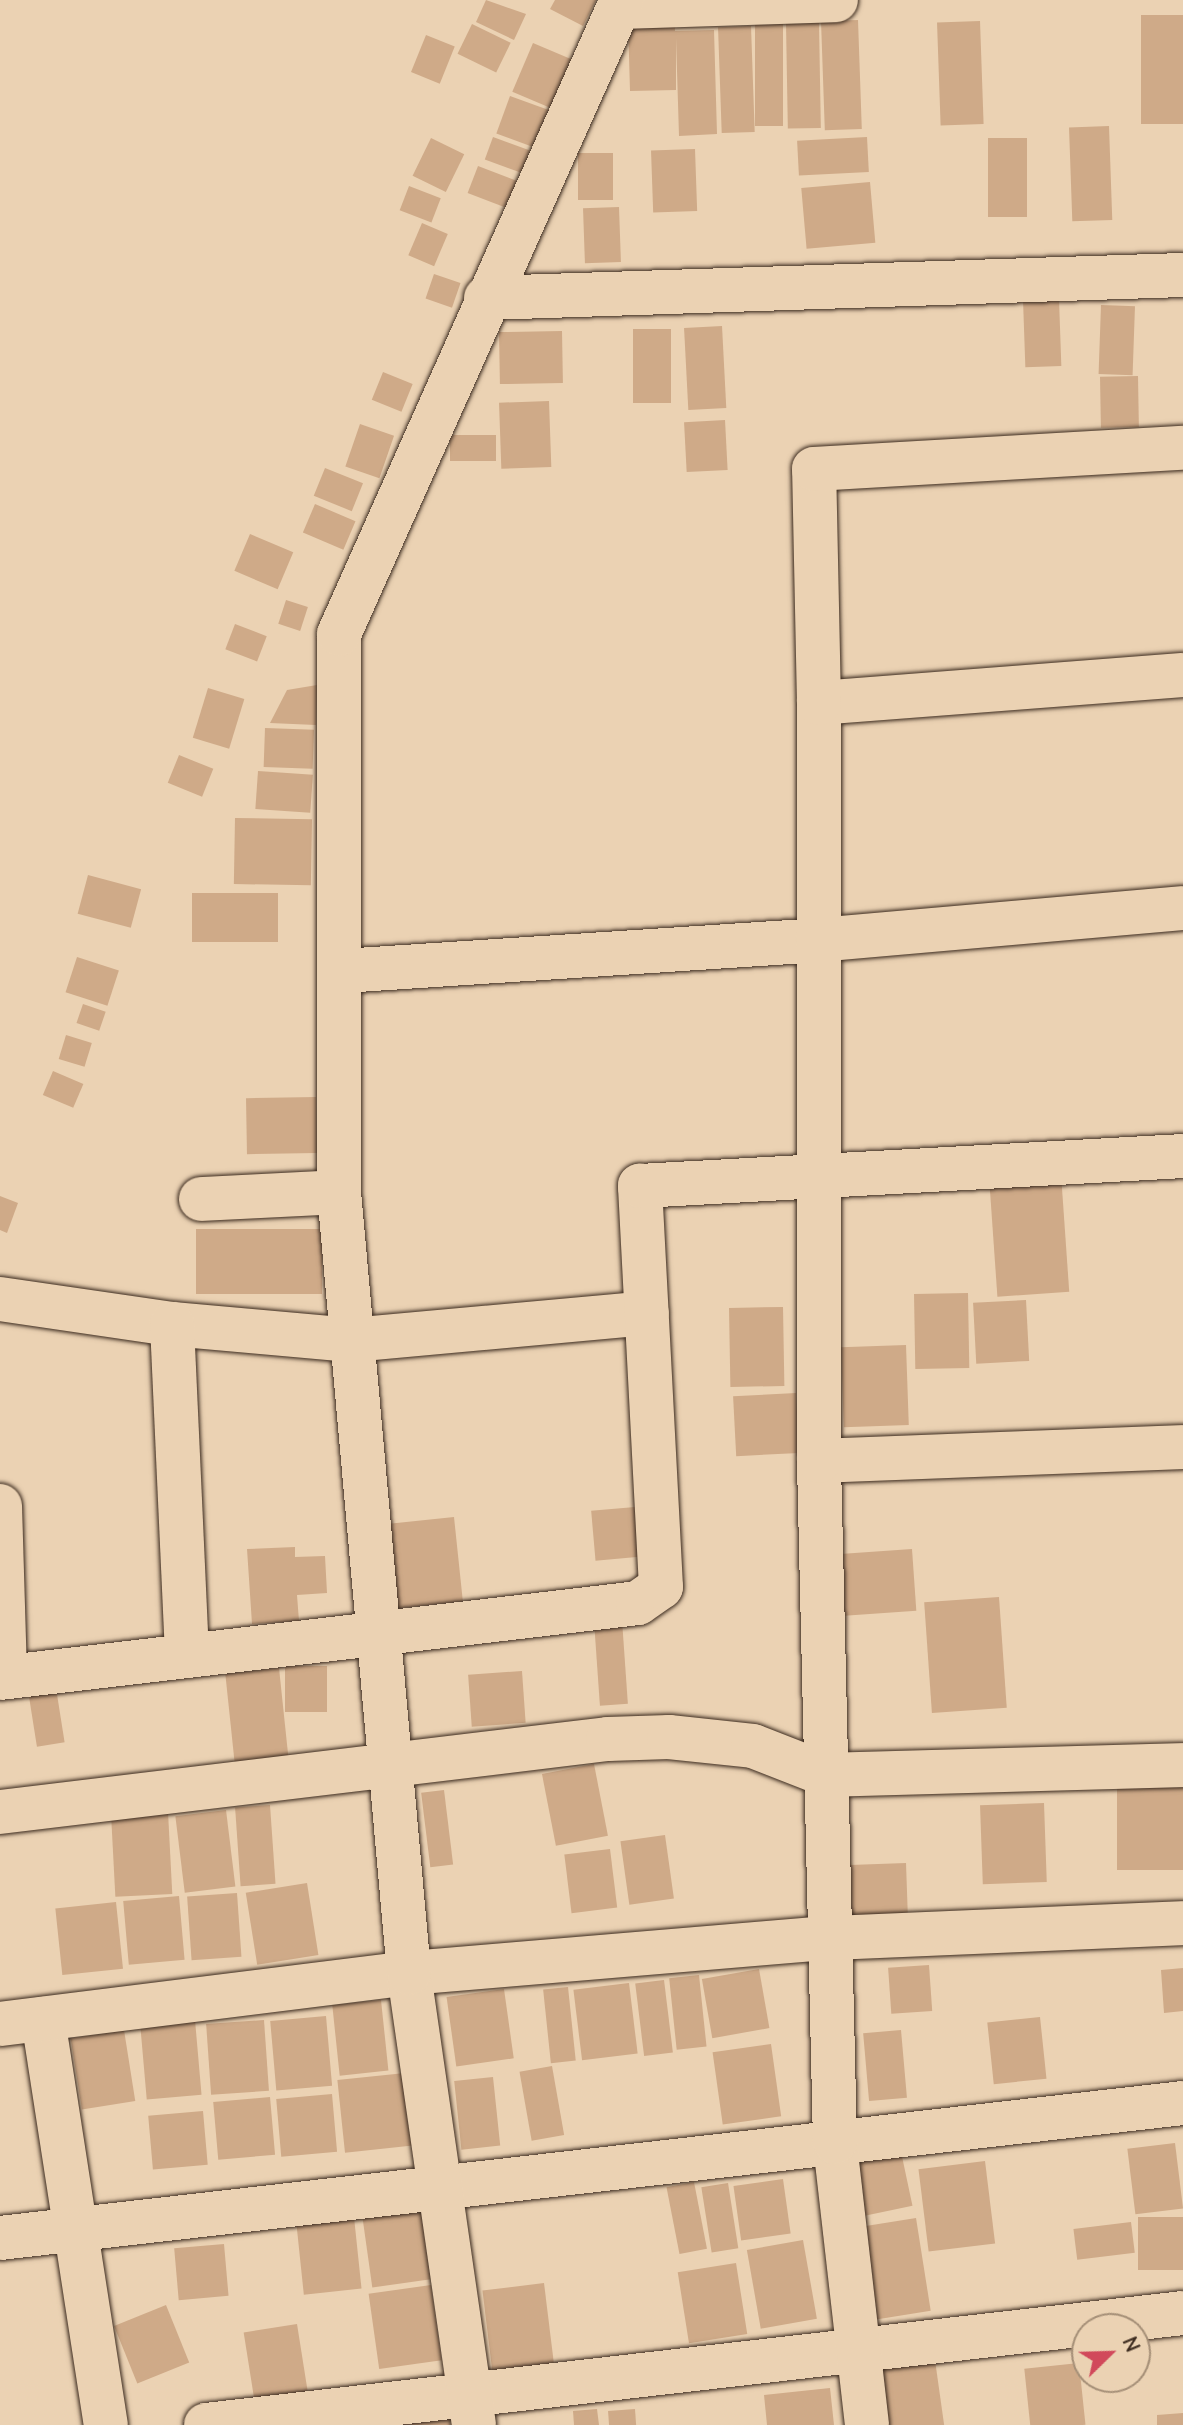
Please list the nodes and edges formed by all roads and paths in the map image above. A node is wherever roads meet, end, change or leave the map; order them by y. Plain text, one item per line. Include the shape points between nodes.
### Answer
1 (836, 0) edge
2 (620, 3) edge
3 (1183, 275) edge
4 (486, 298) junction
5 (1183, 448) edge
6 (1183, 675) edge
7 (819, 703) junction
8 (1183, 908) edge
9 (818, 940) junction
10 (342, 971) junction
11 (1183, 1156) edge
12 (818, 1177) junction
13 (339, 1192) junction
14 (201, 1199) dead end
15 (0, 1299) edge
16 (647, 1313) junction
17 (172, 1324) junction
18 (351, 1340) junction
19 (1183, 1447) edge
20 (819, 1461) junction
21 (0, 1506) edge
22 (376, 1633) junction
23 (187, 1656) junction
24 (2, 1678) edge
25 (1183, 1765) edge
26 (389, 1767) junction
27 (827, 1775) junction
28 (0, 1812) edge
29 (1183, 1923) edge
30 (830, 1938) junction
31 (409, 1973) junction
32 (43, 2019) junction
33 (0, 2024) edge
34 (1183, 2103) edge
35 (835, 2142) junction
36 (442, 2191) junction
37 (76, 2231) junction
38 (0, 2238) edge
39 (1183, 2313) edge
40 (858, 2350) junction
41 (472, 2410) edge
42 (106, 2425) edge
43 (206, 2425) edge
44 (867, 2425) edge

1 - 2 street
2 - 4 street
3 - 4 street
4 - 10 street via 339,634
5 - 7 street via 814,469
6 - 7 street
7 - 9 street
8 - 9 street
9 - 10 street
9 - 12 street
10 - 13 street
11 - 12 street
12 - 16 street via 640,1186
12 - 20 street
13 - 14 street
13 - 18 street
15 - 17 street
16 - 18 street
16 - 22 street via 661,1587 638,1603
17 - 18 street
17 - 23 street
18 - 22 street
19 - 20 street
20 - 27 street
21 - 24 street
22 - 23 street
22 - 26 street
23 - 24 street
25 - 27 street
26 - 27 street via 608,1739 669,1737 753,1746
26 - 28 street
26 - 31 street
27 - 30 street
29 - 30 street
30 - 31 street
30 - 35 street
31 - 32 street
31 - 36 street
32 - 33 street
32 - 37 street
34 - 35 street
35 - 36 street
35 - 40 street
36 - 37 street
36 - 41 street
37 - 38 street
37 - 42 street
39 - 40 street
40 - 41 street
40 - 44 street
41 - 43 street

